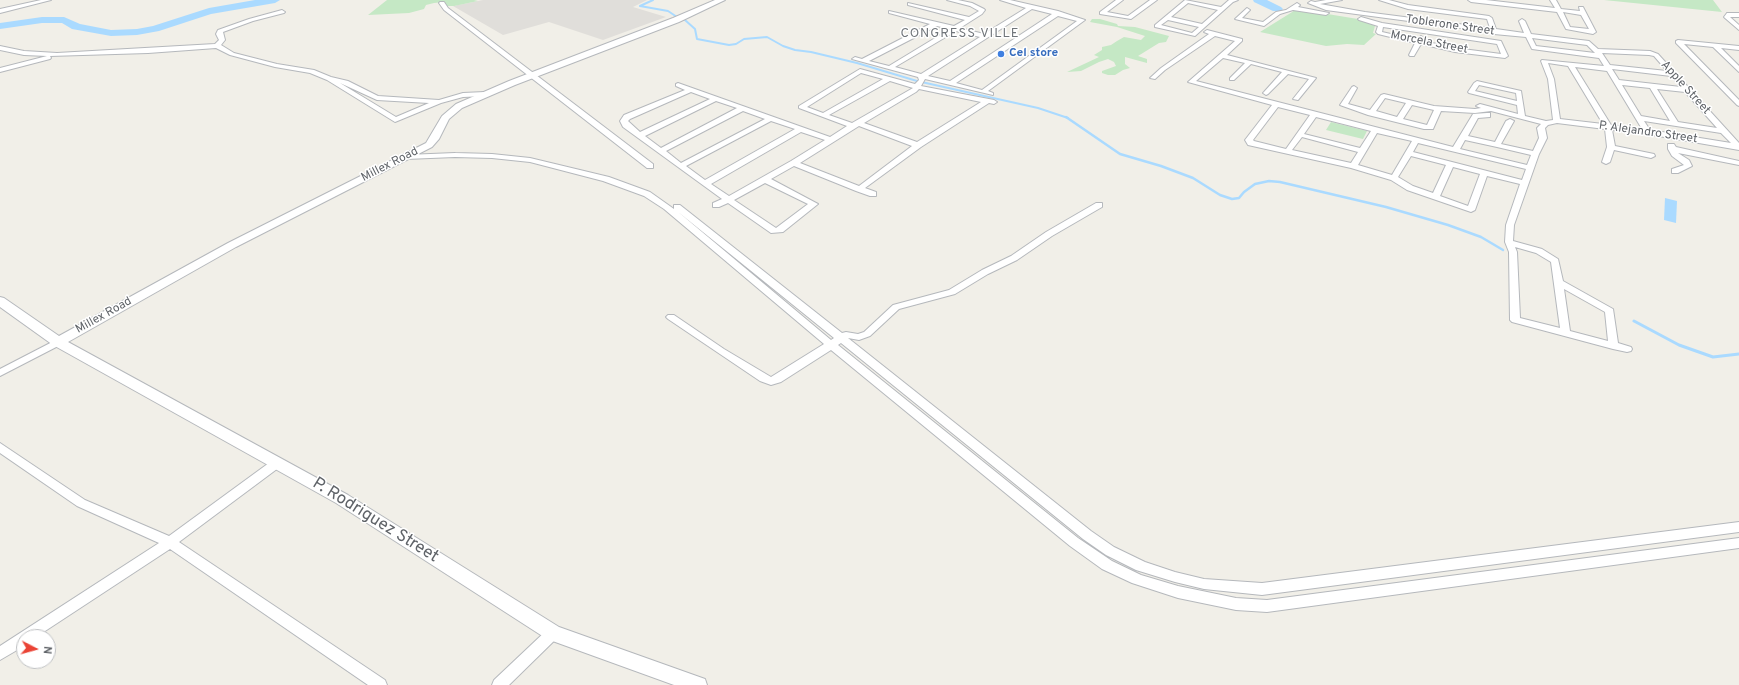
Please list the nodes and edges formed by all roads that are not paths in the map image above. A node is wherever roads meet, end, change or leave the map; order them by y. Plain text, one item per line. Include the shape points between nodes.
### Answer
1 (20, 0) edge
2 (47, 0) edge
3 (721, 0) edge
4 (918, 0) edge
5 (950, 0) edge
6 (1003, 0) edge
7 (1120, 0) edge
8 (1154, 0) edge
9 (1236, 0) edge
10 (1339, 0) edge
11 (1382, 0) edge
12 (1471, 0) edge
13 (1553, 0) edge
14 (1187, 1) edge
15 (442, 3) dead end
16 (1312, 3) junction
17 (910, 4) junction
18 (0, 5) edge
19 (53, 5) dead end
20 (1032, 7) junction
21 (1292, 8) junction
22 (1223, 9) junction
23 (1248, 10) dead end
24 (1560, 10) junction
25 (1, 11) edge
26 (282, 12) dead end
27 (1058, 13) junction
28 (1739, 15) edge
29 (1016, 18) junction
30 (1167, 18) junction
31 (970, 19) junction
32 (1522, 21) dead end
33 (935, 24) junction
34 (1380, 25) junction
35 (1737, 25) edge
36 (1202, 28) junction
37 (955, 29) junction
38 (1424, 31) junction
39 (1494, 32) junction
40 (1214, 34) junction
41 (1452, 35) junction
42 (984, 36) junction
43 (1529, 36) junction
44 (1477, 38) junction
45 (1419, 43) junction
46 (217, 46) junction
47 (1715, 46) junction
48 (0, 48) edge
49 (1739, 48) edge
50 (1455, 50) junction
51 (1479, 53) junction
52 (1599, 54) junction
53 (57, 55) junction
54 (1221, 55) junction
55 (1412, 56) dead end
56 (855, 59) dead end
57 (863, 60) junction
58 (1249, 63) junction
59 (1570, 64) junction
60 (890, 68) junction
61 (1608, 68) junction
62 (0, 70) edge
63 (1739, 70) edge
64 (1286, 72) junction
65 (1673, 74) junction
66 (533, 75) junction
67 (1153, 78) dead end
68 (1232, 79) dead end
69 (329, 80) junction
70 (889, 80) junction
71 (920, 82) junction
72 (1616, 82) junction
73 (678, 84) dead end
74 (950, 84) junction
75 (1652, 86) junction
76 (692, 88) junction
77 (1354, 88) dead end
78 (1688, 90) junction
79 (982, 92) junction
80 (1266, 93) dead end
81 (485, 94) junction
82 (717, 98) junction
83 (991, 99) junction
84 (1296, 99) dead end
85 (439, 102) junction
86 (1410, 102) junction
87 (1277, 104) junction
88 (1520, 104) junction
89 (1739, 104) edge
90 (1480, 106) dead end
91 (743, 108) junction
92 (1438, 108) junction
93 (1492, 110) junction
94 (1372, 113) junction
95 (1315, 114) junction
96 (824, 116) junction
97 (1522, 117) junction
98 (771, 118) junction
99 (1640, 118) junction
100 (1399, 120) junction
101 (1510, 121) junction
102 (1558, 121) junction
103 (1676, 124) junction
104 (855, 125) junction
105 (1544, 125) junction
106 (1608, 127) junction
107 (801, 129) junction
108 (1375, 130) junction
109 (1724, 131) junction
110 (1647, 132) junction
111 (1665, 134) junction
112 (640, 135) junction
113 (1301, 135) junction
114 (1463, 137) junction
115 (831, 140) junction
116 (1416, 140) junction
117 (1703, 141) junction
118 (918, 145) junction
119 (1497, 145) junction
120 (1611, 147) junction
121 (1739, 147) edge
122 (1672, 149) junction
123 (662, 150) junction
124 (1456, 150) junction
125 (1361, 151) junction
126 (416, 152) junction
127 (1287, 152) junction
128 (1408, 153) junction
129 (1535, 154) junction
130 (1651, 156) dead end
131 (1711, 156) junction
132 (406, 157) junction
133 (1606, 162) dead end
134 (794, 163) junction
135 (1739, 163) edge
136 (1450, 164) junction
137 (650, 166) dead end
138 (681, 166) junction
139 (1353, 166) junction
140 (1530, 168) junction
141 (1675, 171) dead end
142 (1484, 173) junction
143 (1394, 178) junction
144 (764, 180) junction
145 (1525, 183) junction
146 (705, 184) junction
147 (859, 189) junction
148 (873, 194) dead end
149 (1435, 197) junction
150 (728, 200) junction
151 (716, 205) dead end
152 (1100, 205) dead end
153 (1509, 242) junction
154 (1559, 282) junction
155 (0, 301) edge
156 (671, 316) dead end
157 (1564, 333) junction
158 (836, 341) junction
159 (58, 342) junction
160 (1613, 346) junction
161 (1628, 350) dead end
162 (0, 373) edge
163 (962, 443) junction
164 (0, 447) edge
165 (277, 463) junction
166 (1739, 527) edge
167 (170, 542) junction
168 (1739, 543) edge
169 (37, 629) edge
170 (553, 633) junction
171 (16, 643) edge
172 (0, 654) edge
173 (380, 685) edge
174 (499, 685) edge
175 (698, 685) edge

1 - 18 street
2 - 19 street
2 - 25 street
3 - 66 street, Millex Road
4 - 17 street
5 - 31 street via 982,10
6 - 20 street
6 - 29 street via 1012,6
7 - 8 street via 1102,13 1129,18
9 - 22 street via 1231,1
10 - 16 street
11 - 39 street via 1408,7 1488,18
12 - 24 street
13 - 24 street
14 - 22 street
14 - 30 street
15 - 66 street via 446,9
16 - 21 street via 1295,5
16 - 39 street, Toblerone Street via 1326,8
17 - 31 street
17 - 33 street via 891,12
20 - 27 street
20 - 29 street
21 - 23 street via 1278,12 1264,24 1238,19
21 - 34 street, Morcela Street via 1365,19
22 - 36 street
24 - 24 street via 1568,28 1593,32 1582,11
26 - 46 street via 220,31 222,40
27 - 74 street
27 - 79 street via 1082,20
28 - 35 street via 1729,14 1727,17
29 - 42 street
30 - 36 street
30 - 36 street via 1158,26 1193,35
31 - 37 street
32 - 43 street
33 - 37 street
33 - 57 street
34 - 38 street
34 - 45 street, Morcela Street via 1380,33
36 - 40 street
37 - 42 street
37 - 60 street
38 - 41 street
38 - 45 street
39 - 43 street, Toblerone Street
40 - 54 street via 1240,40
40 - 67 street
41 - 44 street
41 - 50 street
42 - 71 street
43 - 52 street, Toblerone Street via 1589,43
43 - 52 street, Apple Street via 1534,48
44 - 51 street
44 - 51 street, Morcela Street via 1500,42 1505,56
45 - 50 street, Morcela Street
45 - 55 street
46 - 53 street
46 - 69 street via 232,54 277,66 312,71
47 - 49 street
47 - 63 street
47 - 89 street via 1678,42
48 - 53 street via 24,53
50 - 51 street, Morcela Street
52 - 61 street
52 - 65 street, Apple Street via 1650,53 1656,55
53 - 62 street
54 - 58 street
54 - 87 street via 1191,82
56 - 57 street
57 - 60 street
58 - 64 street
58 - 68 street
59 - 61 street
59 - 102 street via 1544,61 1551,79
59 - 106 street
60 - 71 street
61 - 65 street
61 - 72 street
64 - 80 street
64 - 84 street via 1313,78
65 - 78 street, Apple Street
66 - 81 street, Millex Road
66 - 137 street
69 - 85 street via 346,82 383,100
69 - 85 street via 394,120
70 - 71 street
70 - 96 street
70 - 96 street via 860,71 801,106
71 - 74 street
71 - 83 street
71 - 104 street via 914,91
72 - 75 street
72 - 99 street
73 - 76 street
74 - 79 street
75 - 78 street
75 - 103 street
76 - 82 street
76 - 112 street via 627,117 624,121 626,125
77 - 94 street via 1344,105
78 - 109 street, Apple Street
79 - 83 street
81 - 85 street via 463,95
81 - 126 street, Millex Road via 451,111 429,144
82 - 91 street
82 - 112 street
83 - 118 street
86 - 92 street
86 - 94 street via 1383,96
86 - 100 street
87 - 95 street
87 - 127 street via 1249,140 1251,143
88 - 88 street via 1485,96 1471,92 1477,83 1519,92
88 - 97 street
90 - 93 street
91 - 98 street
91 - 123 street
92 - 93 street via 1475,112
92 - 100 street via 1430,127
93 - 97 street
94 - 100 street
95 - 108 street
95 - 113 street
96 - 104 street
97 - 105 street
98 - 107 street
98 - 138 street
99 - 103 street
99 - 110 street
101 - 105 street
101 - 114 street via 1488,115 1476,116
101 - 119 street
102 - 105 street, P. Alejandro Street
102 - 106 street, P. Alejandro Street
103 - 109 street
104 - 115 street
104 - 118 street
105 - 129 street via 1543,138
106 - 110 street, P. Alejandro Street
106 - 120 street
107 - 115 street
107 - 146 street
108 - 116 street
108 - 125 street
109 - 121 street, Apple Street
110 - 111 street, P. Alejandro Street
111 - 117 street, P. Alejandro Street
111 - 122 street
112 - 123 street
113 - 125 street
113 - 127 street
114 - 119 street
114 - 124 street
115 - 134 street
116 - 124 street
116 - 128 street
117 - 121 street, P. Alejandro Street
117 - 131 street
118 - 147 street
119 - 129 street
120 - 130 street
120 - 133 street
122 - 131 street
122 - 141 street via 1688,166
123 - 138 street
124 - 140 street
125 - 139 street
126 - 132 street, Millex Road
126 - 158 street via 476,151 535,156 642,184 672,203
127 - 139 street
128 - 136 street
128 - 143 street
129 - 140 street
131 - 135 street
132 - 158 street via 510,157 574,170 637,189 666,207
132 - 159 street, Millex Road via 232,245
134 - 144 street
134 - 147 street
136 - 142 street
136 - 149 street
138 - 146 street
139 - 143 street
140 - 145 street
142 - 145 street
142 - 149 street via 1471,210
143 - 149 street via 1410,188
144 - 150 street
144 - 150 street via 814,204 780,230 774,231
145 - 153 street via 1510,225
146 - 150 street
147 - 148 street
150 - 151 street
152 - 158 street via 1049,234 1014,258 952,292 896,307 867,334 859,337 846,335
153 - 154 street via 1539,251 1555,261
153 - 157 street via 1513,252 1515,320
154 - 157 street
154 - 160 street via 1610,311
155 - 159 street, P. Rodriguez Street
156 - 158 street via 720,351 771,382 783,377
157 - 160 street
158 - 163 street
159 - 162 street
159 - 165 street, P. Rodriguez Street
160 - 161 street
163 - 166 street via 1110,551 1141,566 1175,577 1237,588 1262,590
163 - 168 street via 1074,542 1107,565 1137,579 1178,592 1236,604 1267,606
164 - 167 street via 81,503
165 - 167 street
165 - 170 street, P. Rodriguez Street via 342,499
167 - 169 street
167 - 173 street
170 - 174 street
170 - 175 street, P. Rodriguez Street
171 - 172 street

